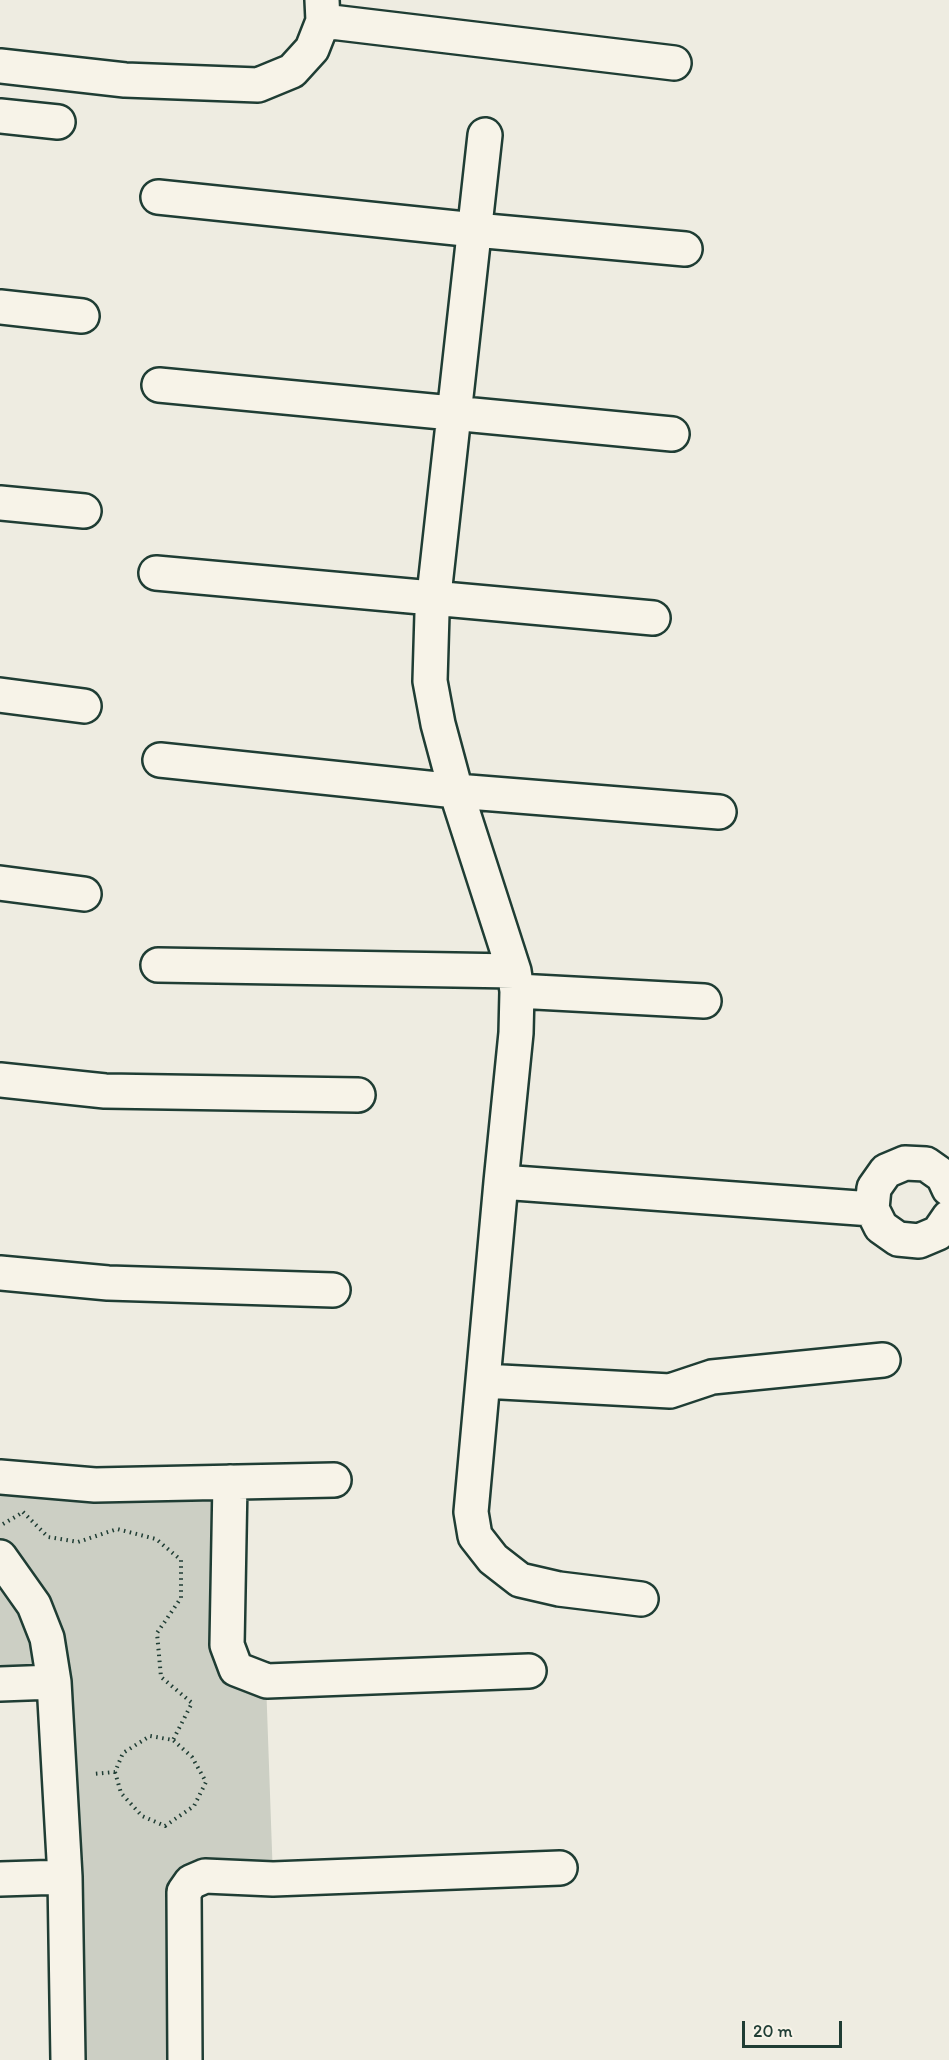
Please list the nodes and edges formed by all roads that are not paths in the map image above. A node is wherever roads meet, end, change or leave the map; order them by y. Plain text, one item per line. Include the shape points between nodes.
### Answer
1 (323, 10) edge
2 (674, 63) dead end
3 (0, 66) edge
4 (0, 116) edge
5 (58, 122) dead end
6 (485, 135) dead end
7 (158, 197) dead end
8 (476, 230) junction
9 (686, 249) dead end
10 (0, 307) edge
11 (81, 316) dead end
12 (159, 385) dead end
13 (455, 414) junction
14 (672, 434) dead end
15 (0, 502) edge
16 (84, 511) dead end
17 (156, 573) dead end
18 (434, 598) junction
19 (653, 618) dead end
20 (0, 695) edge
21 (84, 706) dead end
22 (160, 760) dead end
23 (456, 791) junction
24 (719, 812) dead end
25 (0, 883) edge
26 (84, 894) dead end
27 (158, 965) dead end
28 (515, 981) junction
29 (704, 1000) dead end
30 (0, 1080) edge
31 (358, 1095) dead end
32 (501, 1182) junction
33 (949, 1190) edge
34 (872, 1209) junction
35 (949, 1217) edge
36 (0, 1273) edge
37 (333, 1290) dead end
38 (884, 1360) dead end
39 (483, 1381) junction
40 (0, 1477) edge
41 (334, 1480) dead end
42 (230, 1482) junction
43 (0, 1557) edge
44 (641, 1599) dead end
45 (529, 1671) dead end
46 (54, 1682) junction
47 (0, 1684) edge
48 (560, 1868) dead end
49 (65, 1877) junction
50 (0, 1879) edge
51 (68, 2060) edge
52 (185, 2060) edge

1 - 2 street
1 - 3 street via 312,49 292,71 258,86 125,80
4 - 5 street
6 - 8 street
7 - 8 street
8 - 9 street
8 - 13 street
10 - 11 street
12 - 13 street
13 - 14 street
13 - 18 street
15 - 16 street
17 - 18 street
18 - 19 street
18 - 23 street via 430,681
20 - 21 street
22 - 23 street
23 - 24 street
23 - 28 street
25 - 26 street
27 - 28 street
28 - 29 street
28 - 32 street via 516,1033
30 - 31 street via 105,1091
32 - 34 street
32 - 39 street
33 - 34 street via 943,1176 926,1164 905,1163 886,1171 874,1188
34 - 35 street via 881,1227 898,1239 919,1241 938,1233
36 - 37 street via 108,1283
38 - 39 street via 712,1377 670,1391 653,1392
39 - 44 street via 471,1512 475,1536 493,1559 520,1580
40 - 42 street via 95,1485
41 - 42 street
42 - 45 street via 227,1646 236,1669 267,1681
43 - 46 street via 34,1605 47,1638
46 - 47 street
46 - 49 street
48 - 52 street via 273,1879 205,1876 191,1882 184,1892
49 - 50 street
49 - 51 street

